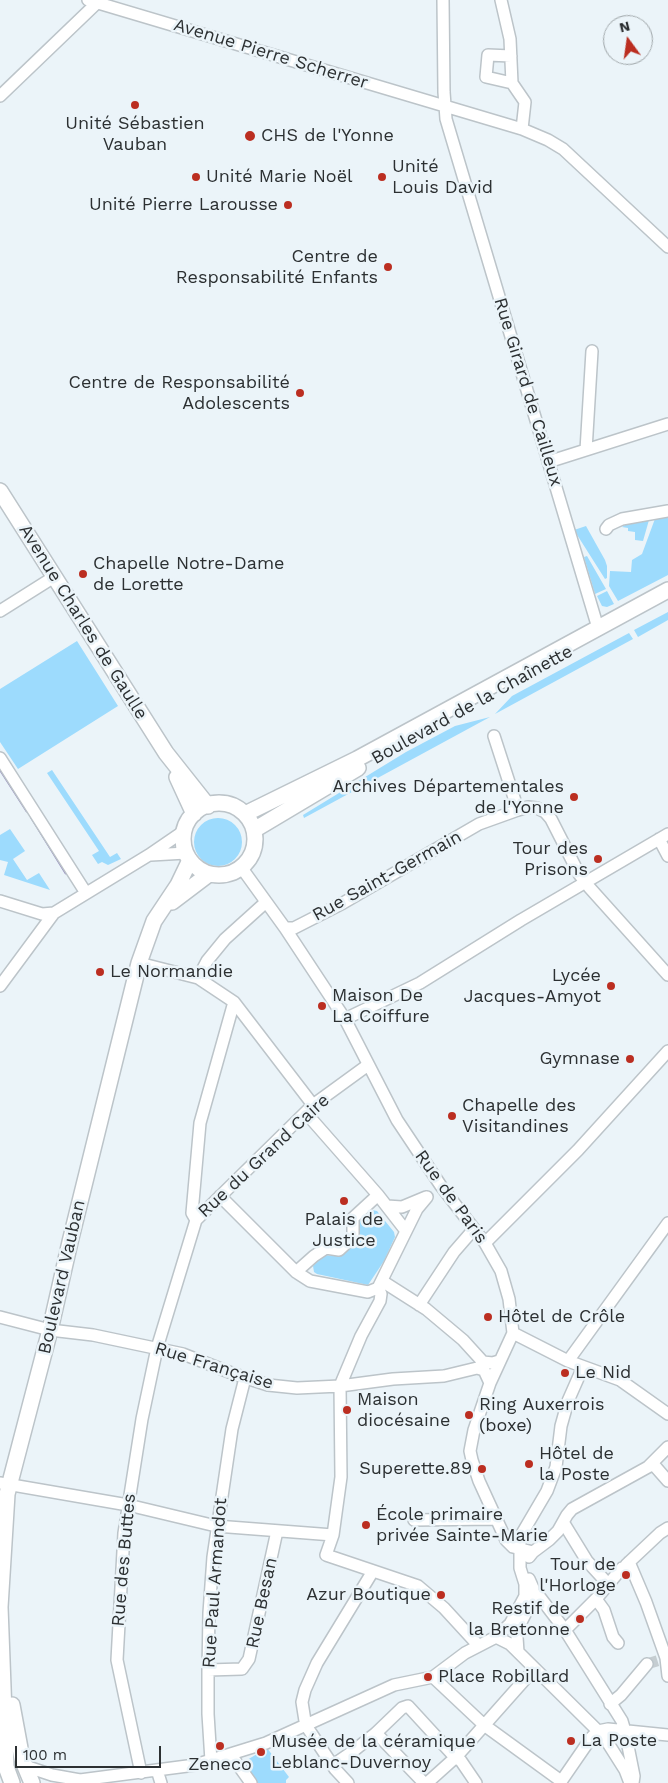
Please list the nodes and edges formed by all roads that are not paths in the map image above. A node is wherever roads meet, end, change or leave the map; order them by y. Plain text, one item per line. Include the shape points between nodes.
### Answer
1 (443, 0) edge
2 (501, 0) edge
3 (95, 1) edge
4 (511, 56) junction
5 (512, 82) junction
6 (0, 96) edge
7 (444, 106) junction
8 (522, 129) junction
9 (668, 247) edge
10 (592, 351) dead end
11 (668, 424) edge
12 (586, 450) junction
13 (548, 462) junction
14 (0, 490) edge
15 (668, 511) edge
16 (606, 529) dead end
17 (54, 577) junction
18 (668, 590) edge
19 (668, 599) edge
20 (0, 612) edge
21 (598, 628) junction
22 (494, 736) dead end
23 (166, 753) junction
24 (0, 758) edge
25 (208, 806) junction
26 (518, 810) junction
27 (194, 814) junction
28 (245, 814) junction
29 (260, 826) junction
30 (184, 831) junction
31 (663, 837) edge
32 (149, 855) junction
33 (188, 856) junction
34 (668, 856) edge
35 (241, 867) junction
36 (208, 874) junction
37 (585, 881) junction
38 (86, 893) junction
39 (0, 901) edge
40 (266, 902) junction
41 (161, 911) junction
42 (54, 913) junction
43 (290, 931) junction
44 (139, 963) junction
45 (668, 975) edge
46 (198, 978) junction
47 (0, 986) edge
48 (234, 1002) junction
49 (345, 1019) junction
50 (668, 1051) edge
51 (368, 1065) junction
52 (310, 1109) junction
53 (442, 1186) junction
54 (378, 1195) junction
55 (220, 1196) junction
56 (427, 1197) junction
57 (387, 1206) junction
58 (196, 1220) junction
59 (668, 1223) edge
60 (474, 1229) junction
61 (406, 1231) junction
62 (485, 1244) junction
63 (296, 1272) junction
64 (380, 1284) junction
65 (419, 1305) junction
66 (0, 1317) edge
67 (50, 1330) junction
68 (513, 1333) junction
69 (157, 1348) junction
70 (499, 1361) junction
71 (568, 1361) junction
72 (583, 1367) junction
73 (245, 1378) junction
74 (490, 1383) junction
75 (340, 1386) junction
76 (668, 1414) edge
77 (668, 1447) edge
78 (653, 1464) junction
79 (668, 1481) edge
80 (5, 1484) edge
81 (128, 1505) junction
82 (414, 1520) dead end
83 (495, 1520) junction
84 (563, 1522) junction
85 (216, 1526) junction
86 (668, 1528) edge
87 (277, 1531) junction
88 (521, 1534) junction
89 (333, 1535) junction
90 (520, 1549) junction
91 (535, 1550) junction
92 (626, 1565) junction
93 (373, 1570) junction
94 (608, 1584) junction
95 (533, 1592) junction
96 (596, 1598) junction
97 (565, 1630) junction
98 (496, 1637) junction
99 (618, 1644) dead end
100 (478, 1645) junction
101 (3, 1649) junction
102 (518, 1652) junction
103 (647, 1664) tunnel mouth
104 (668, 1664) edge
105 (208, 1670) junction
106 (668, 1676) edge
107 (433, 1677) junction
108 (527, 1677) dead end
109 (610, 1704) junction
110 (306, 1724) junction
111 (484, 1725) junction
112 (598, 1731) junction
113 (626, 1731) junction
114 (376, 1733) junction
115 (668, 1734) edge
116 (231, 1755) junction
117 (456, 1757) junction
118 (211, 1761) junction
119 (332, 1765) junction
120 (25, 1766) junction
121 (3, 1767) edge
122 (157, 1770) junction
123 (141, 1773) junction
124 (78, 1781) edge
125 (560, 1782) edge
126 (12, 1783) edge
127 (32, 1783) edge
128 (161, 1783) edge
129 (251, 1783) edge
130 (348, 1783) edge
131 (426, 1783) edge
132 (476, 1783) edge
133 (632, 1783) edge

1 - 7 street, Rue Girard de Cailleux
2 - 4 street
3 - 6 street
3 - 7 street, Avenue Pierre Scherrer
4 - 5 street
4 - 5 street via 488,55 486,77
5 - 8 street via 524,102
7 - 8 street, Avenue Pierre Scherrer
7 - 13 street, Rue Girard de Cailleux
8 - 9 street, Avenue Pierre Scherrer via 563,149
10 - 12 street
11 - 12 street
12 - 13 street
13 - 21 street, Rue Girard de Cailleux
14 - 17 main road, Avenue Charles de Gaulle
15 - 16 street via 622,519
17 - 20 street
17 - 23 main road, Avenue Charles de Gaulle
18 - 21 main road
19 - 29 main road, Boulevard de la Chaînette via 463,708
21 - 28 main road via 357,759
22 - 26 street
23 - 25 main road, Avenue Charles de Gaulle
23 - 27 main road, Avenue Charles de Gaulle
24 - 38 street
25 - 27 main road
25 - 28 main road via 229,805
26 - 37 street, Rue Saint-Germain via 528,807 545,812
26 - 43 street, Rue Saint-Germain via 479,824
27 - 30 main road
28 - 29 main road
29 - 35 main road via 253,850
30 - 32 street
30 - 33 main road
31 - 34 street
31 - 37 street
32 - 33 street
32 - 38 street
33 - 36 main road
33 - 41 main road, Boulevard Vauban via 178,885
35 - 36 main road via 231,873
35 - 40 street, Rue de Paris
36 - 41 main road, Boulevard Vauban
37 - 45 street
37 - 49 street via 420,983
38 - 42 street
39 - 42 street via 42,914
40 - 43 street, Rue de Paris
40 - 46 street via 225,939
41 - 44 main road, Boulevard Vauban via 149,931
42 - 47 street
43 - 49 street, Rue de Paris
44 - 46 street
44 - 67 main road, Boulevard Vauban
46 - 48 street
48 - 52 street
48 - 58 street via 200,1123 192,1213
49 - 51 street, Rue de Paris
50 - 62 street via 578,1150
51 - 52 street, Rue du Grand Caire
51 - 53 street, Rue de Paris via 397,1120
52 - 54 street
52 - 55 street, Rue du Grand Caire
53 - 56 street
53 - 60 street, Rue de Paris
54 - 57 street
54 - 63 street via 353,1218 353,1237 339,1250 326,1248
55 - 58 street, Rue du Grand Caire
55 - 63 street
56 - 57 street via 402,1207
56 - 61 street
57 - 61 street
58 - 69 street, Rue du Grand Caire
59 - 71 street
60 - 62 street, Rue de Paris
60 - 65 street via 454,1252
61 - 64 street
62 - 68 street, Rue de Paris via 501,1271 507,1289
63 - 64 street via 310,1281 368,1292
64 - 65 street
64 - 75 street via 380,1301
65 - 70 street via 463,1340 483,1362
66 - 67 street, Rue Française
67 - 69 street, Rue Française
67 - 80 main road, Boulevard Vauban
68 - 70 street
68 - 71 street
69 - 73 street, Rue Française via 183,1354
69 - 81 street, Rue des Buttes
70 - 74 street
71 - 72 street
72 - 76 street via 620,1380
72 - 88 street via 568,1400 556,1467 547,1491
73 - 75 street, Rue Française via 268,1385 298,1388
73 - 85 street, Rue Paul Armandot via 232,1429
74 - 75 street, Rue Française via 484,1370 477,1368 444,1376
74 - 83 street via 470,1451
75 - 89 street via 341,1477
77 - 78 street
78 - 79 street
78 - 84 street via 581,1503
80 - 81 street
80 - 101 main road, Boulevard Vauban via 0,1607
81 - 85 street
81 - 123 street, Rue des Buttes via 119,1594 117,1660
82 - 83 street
83 - 90 street via 506,1540
84 - 91 street via 549,1540
84 - 94 street via 587,1561
85 - 87 street
85 - 105 street, Rue Paul Armandot
86 - 92 street
87 - 89 street
87 - 105 street, Rue Besan via 249,1659 242,1668
88 - 90 street
88 - 91 street
89 - 93 street via 326,1554
90 - 91 street
90 - 98 street via 525,1596 510,1624
91 - 95 street via 528,1558 526,1568
92 - 94 street
92 - 104 street via 646,1602
93 - 100 street via 418,1586 444,1608
93 - 110 street via 317,1663 305,1690 302,1702
94 - 96 street
95 - 97 street
95 - 102 street via 530,1606 518,1626
96 - 97 street
96 - 99 street
97 - 109 street
98 - 100 street
98 - 102 street
100 - 107 street
101 - 120 main road, Boulevard Vauban via 19,1748
101 - 121 main road, Boulevard Vauban
102 - 112 street
103 - 109 street via 621,1696
104 - 106 street
105 - 118 street, Rue Paul Armandot
107 - 110 street via 397,1684
107 - 111 street
108 - 111 street
109 - 113 street
110 - 116 street
110 - 119 street
111 - 117 street
111 - 125 street
112 - 113 street
112 - 125 street
112 - 133 street
113 - 115 street
113 - 133 street via 634,1776
114 - 117 street via 408,1706
114 - 119 street
114 - 131 street
116 - 118 street
116 - 129 street
117 - 131 street
117 - 132 street
118 - 122 street
119 - 130 street
120 - 121 main road
120 - 124 street
120 - 127 main road, Boulevard Vauban
121 - 126 main road
122 - 123 street
122 - 128 street
123 - 124 street

